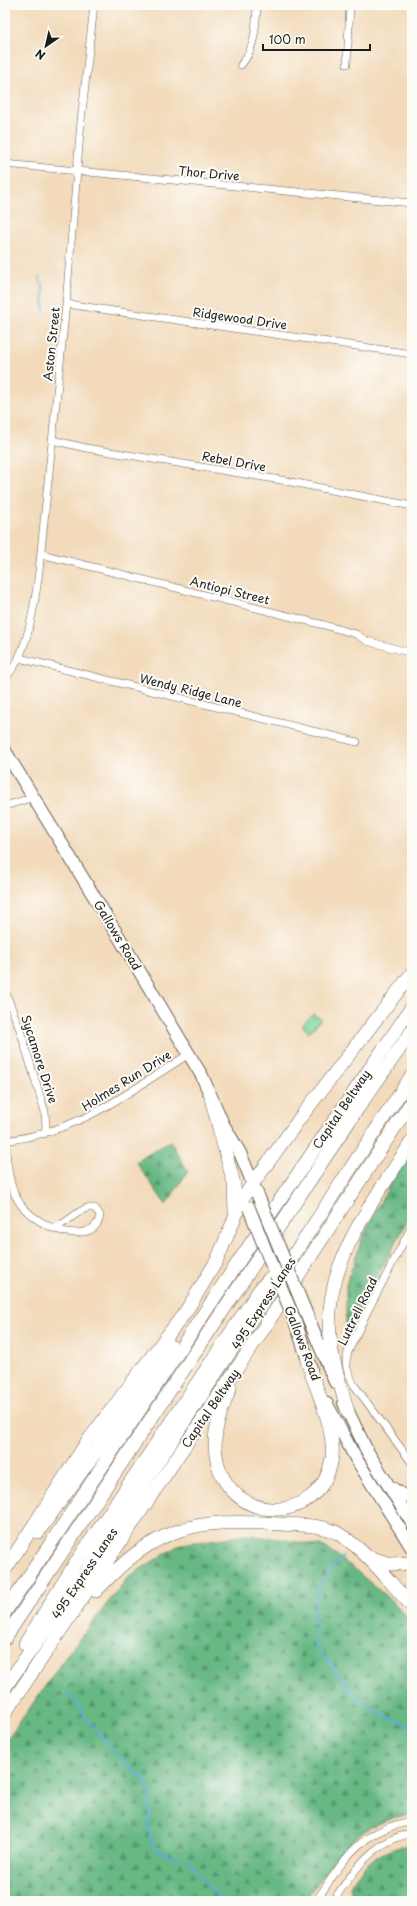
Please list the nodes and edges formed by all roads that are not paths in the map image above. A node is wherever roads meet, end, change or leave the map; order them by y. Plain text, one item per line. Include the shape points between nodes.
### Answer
1 (94, 5) edge
2 (257, 5) edge
3 (350, 5) edge
4 (347, 64) dead end
5 (241, 65) dead end
6 (5, 164) edge
7 (77, 171) junction
8 (412, 203) edge
9 (66, 304) junction
10 (412, 354) edge
11 (52, 440) junction
12 (412, 506) edge
13 (40, 554) junction
14 (412, 653) edge
15 (19, 658) junction
16 (5, 678) edge
17 (357, 742) dead end
18 (5, 751) edge
19 (34, 797) junction
20 (5, 806) edge
21 (412, 973) edge
22 (5, 991) edge
23 (412, 1007) edge
24 (412, 1031) edge
25 (189, 1054) junction
26 (412, 1076) edge
27 (211, 1098) junction
28 (412, 1101) edge
29 (345, 1102) junction
30 (223, 1124) junction
31 (44, 1134) junction
32 (5, 1141) edge
33 (412, 1141) edge
34 (254, 1184) junction
35 (247, 1202) junction
36 (234, 1217) junction
37 (412, 1226) edge
38 (53, 1228) junction
39 (286, 1265) junction
40 (274, 1270) junction
41 (262, 1280) junction
42 (307, 1361) junction
43 (241, 1363) junction
44 (348, 1412) junction
45 (412, 1463) edge
46 (386, 1483) junction
47 (412, 1495) edge
48 (412, 1523) edge
49 (412, 1548) edge
50 (366, 1556) junction
51 (412, 1563) edge
52 (5, 1570) edge
53 (5, 1578) edge
54 (412, 1606) edge
55 (5, 1612) edge
56 (5, 1638) edge
57 (54, 1641) junction
58 (5, 1645) edge
59 (5, 1677) edge
60 (5, 1687) edge
61 (5, 1713) edge
62 (412, 1821) edge
63 (412, 1833) edge
64 (316, 1901) edge
65 (333, 1901) edge

1 - 7 street, Aston Street
2 - 5 street via 252,46
3 - 4 street
6 - 7 street, Thor Drive
7 - 8 street, Thor Drive
7 - 9 street, Aston Street
9 - 10 street, Ridgewood Drive
9 - 11 street, Aston Street
11 - 12 street, Rebel Drive
11 - 13 street, Aston Street
13 - 14 street, Antiopi Street via 324,625 356,634 376,644
13 - 15 street, Aston Street via 37,586
15 - 16 street, Aston Street
15 - 17 street, Wendy Ridge Lane
18 - 19 main road, Gallows Road
19 - 20 street
19 - 25 main road, Gallows Road
21 - 34 highway via 300,1118
22 - 31 street, Sycamore Drive via 20,1030 45,1112
23 - 29 highway, Capital Beltway
24 - 56 highway
25 - 27 main road, Gallows Road
25 - 31 street, Holmes Run Drive via 97,1113
26 - 60 highway, 495 Express Lanes via 84,1575
27 - 30 main road, Gallows Road
27 - 36 highway via 234,1184
28 - 43 highway, Capital Beltway
29 - 53 highway
29 - 55 highway, Capital Beltway
30 - 34 main road, Gallows Road
30 - 35 main road, Gallows Road
31 - 32 street, Holmes Run Drive
32 - 38 street via 9,1179 17,1202 32,1217
33 - 44 highway via 353,1235 338,1268 332,1292 330,1344
34 - 35 highway
34 - 39 main road, Gallows Road, bridge
35 - 36 highway
35 - 40 main road, Gallows Road, bridge
36 - 52 highway via 217,1260 202,1287 87,1442
37 - 45 street, Luttrell Road via 366,1314 346,1361 354,1385
38 - 38 street via 65,1224 75,1214 87,1208 96,1208 100,1215 96,1224 86,1231 72,1234
39 - 40 highway
39 - 44 main road, Gallows Road, bridge
40 - 41 highway
40 - 42 main road, Gallows Road, bridge via 295,1321
41 - 58 highway via 88,1533
41 - 59 highway via 75,1564
42 - 43 highway via 330,1427 330,1465 323,1483 310,1497 299,1504 274,1509 251,1504 234,1494 224,1482 217,1463 217,1428
42 - 49 main road, Gallows Road via 355,1457
43 - 57 highway, Capital Beltway
44 - 46 main road, Gallows Road via 366,1451
46 - 47 main road via 404,1496
46 - 48 main road, Gallows Road
50 - 51 highway via 391,1564
50 - 54 highway
50 - 57 highway via 339,1534 306,1525 240,1522 207,1523 189,1527 161,1537 125,1562 93,1594
57 - 61 highway, Capital Beltway
62 - 64 street via 384,1828 360,1844 345,1860
63 - 65 street via 388,1841 367,1856

